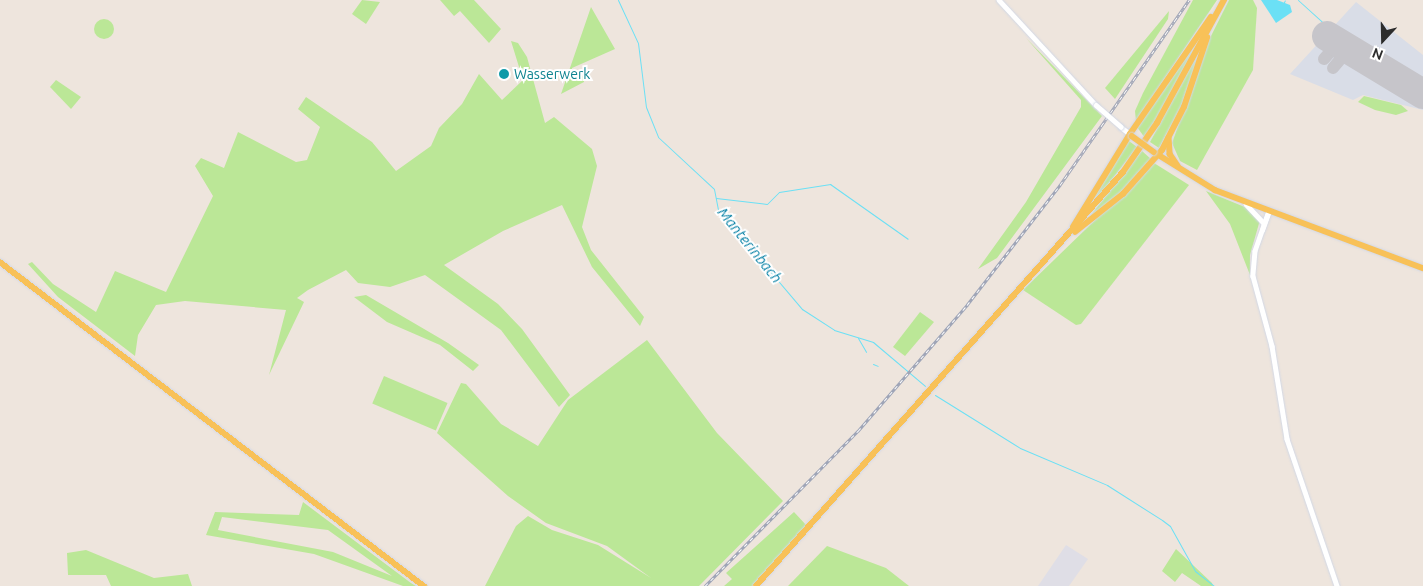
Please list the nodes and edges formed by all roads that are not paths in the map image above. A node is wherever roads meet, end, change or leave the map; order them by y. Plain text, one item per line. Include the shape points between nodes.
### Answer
1 (999, 0) edge
2 (1223, 0) edge
3 (1219, 9) junction
4 (1131, 135) junction
5 (1169, 138) junction
6 (1156, 153) junction
7 (1182, 171) junction
8 (1238, 200) junction
9 (1269, 211) junction
10 (1280, 215) junction
11 (1268, 220) junction
12 (1263, 222) junction
13 (1262, 231) junction
14 (1069, 235) junction
15 (1063, 241) junction
16 (0, 262) edge
17 (1423, 268) edge
18 (424, 586) edge
19 (756, 586) edge
20 (1337, 586) edge

1 - 4 street, bridge via 1096,105
2 - 3 main road
2 - 4 main road
3 - 5 main road
3 - 14 main road via 1150,135
4 - 6 main road, bridge
4 - 15 main road
5 - 6 main road
5 - 7 main road via 1170,154
6 - 7 main road
6 - 14 main road via 1124,194
7 - 8 main road
8 - 9 main road
8 - 12 street via 1255,209
9 - 10 main road
9 - 11 street
9 - 12 street
10 - 11 street
10 - 17 main road
11 - 13 street
12 - 13 street
13 - 20 street via 1252,260 1253,276 1272,346 1284,425 1312,524
14 - 15 main road
15 - 19 main road
16 - 18 main road

